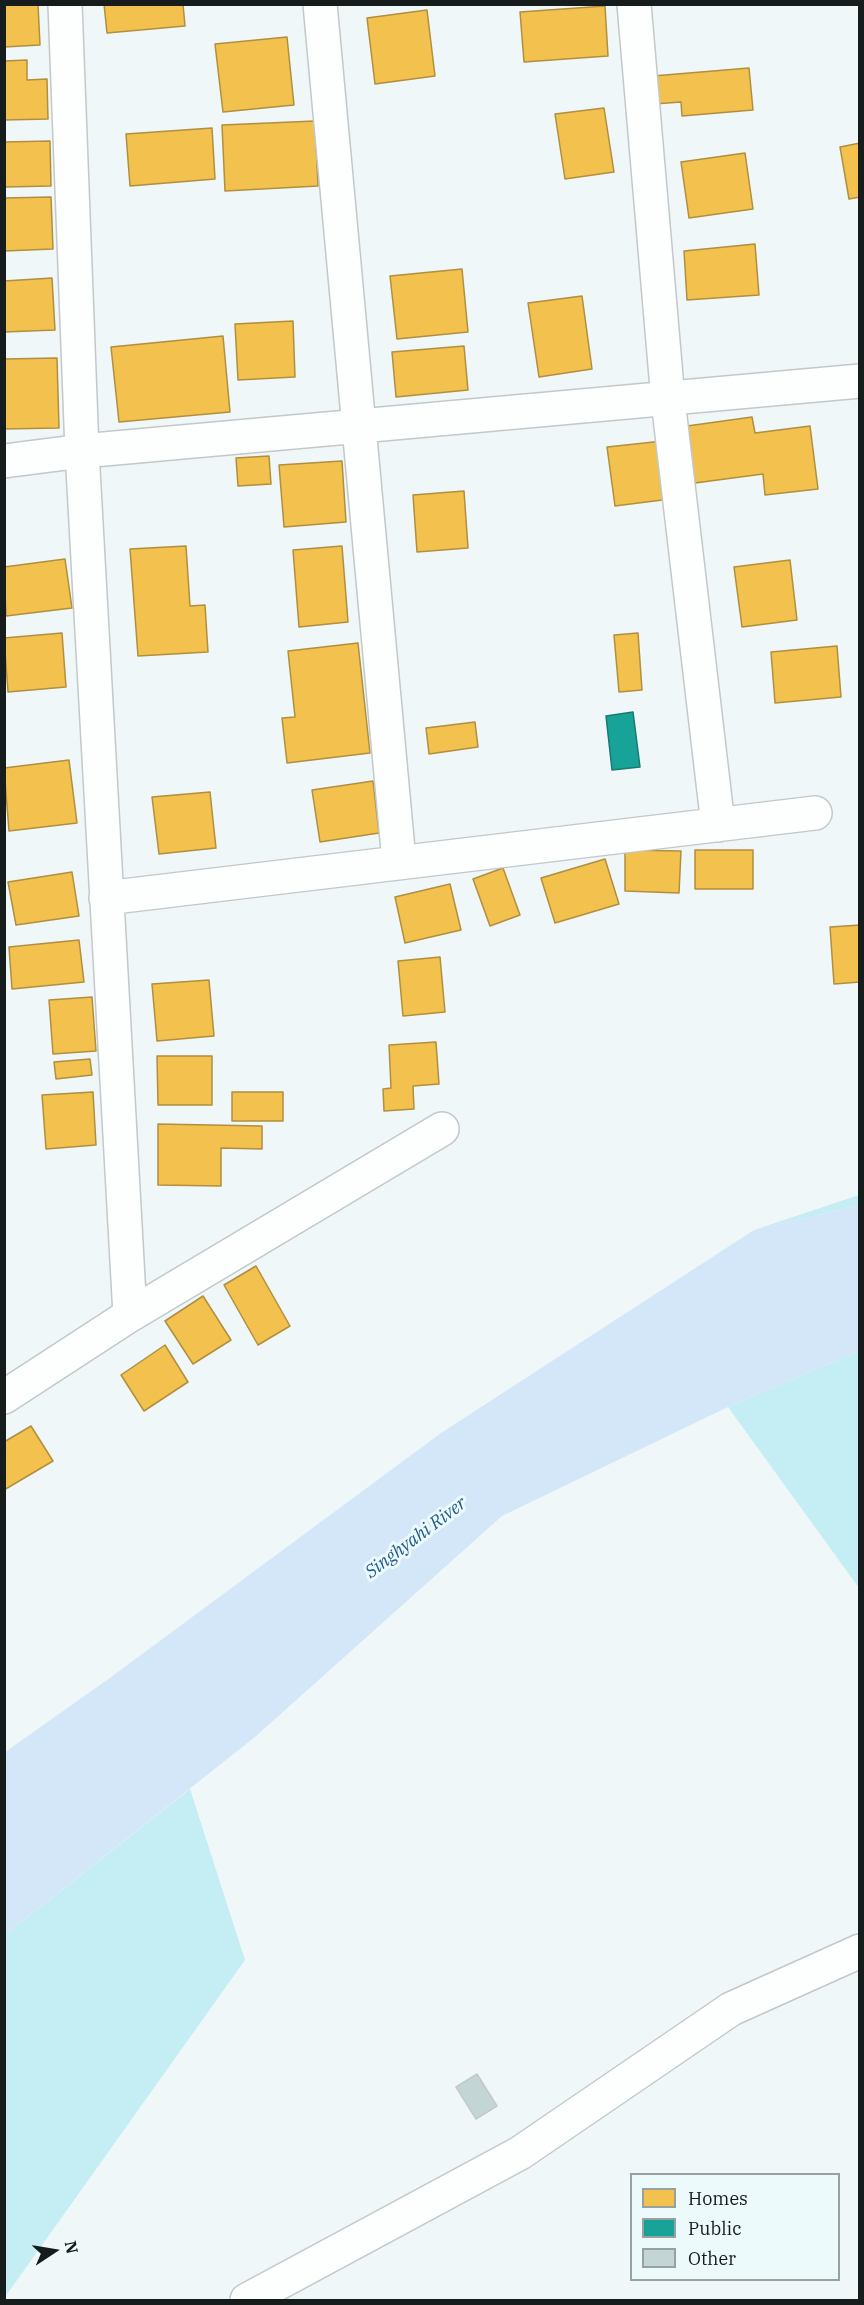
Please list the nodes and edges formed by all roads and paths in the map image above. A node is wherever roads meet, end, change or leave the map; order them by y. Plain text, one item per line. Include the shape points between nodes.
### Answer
1 (66, 4) edge
2 (320, 4) edge
3 (634, 4) edge
4 (860, 381) edge
5 (668, 400) junction
6 (360, 428) junction
7 (82, 451) junction
8 (4, 461) edge
9 (815, 813) dead end
10 (718, 825) junction
11 (399, 861) junction
12 (106, 898) junction
13 (442, 1129) dead end
14 (130, 1314) junction
15 (4, 1397) edge
16 (860, 1952) edge
17 (248, 2301) edge

1 - 7 street
2 - 6 street
3 - 5 street
4 - 5 street
5 - 6 street
5 - 10 street
6 - 7 street
6 - 11 street
7 - 8 street
7 - 12 street
9 - 10 street
10 - 11 street
11 - 12 street
12 - 14 street
13 - 14 street
14 - 15 street
16 - 17 street via 731,2009 520,2153

